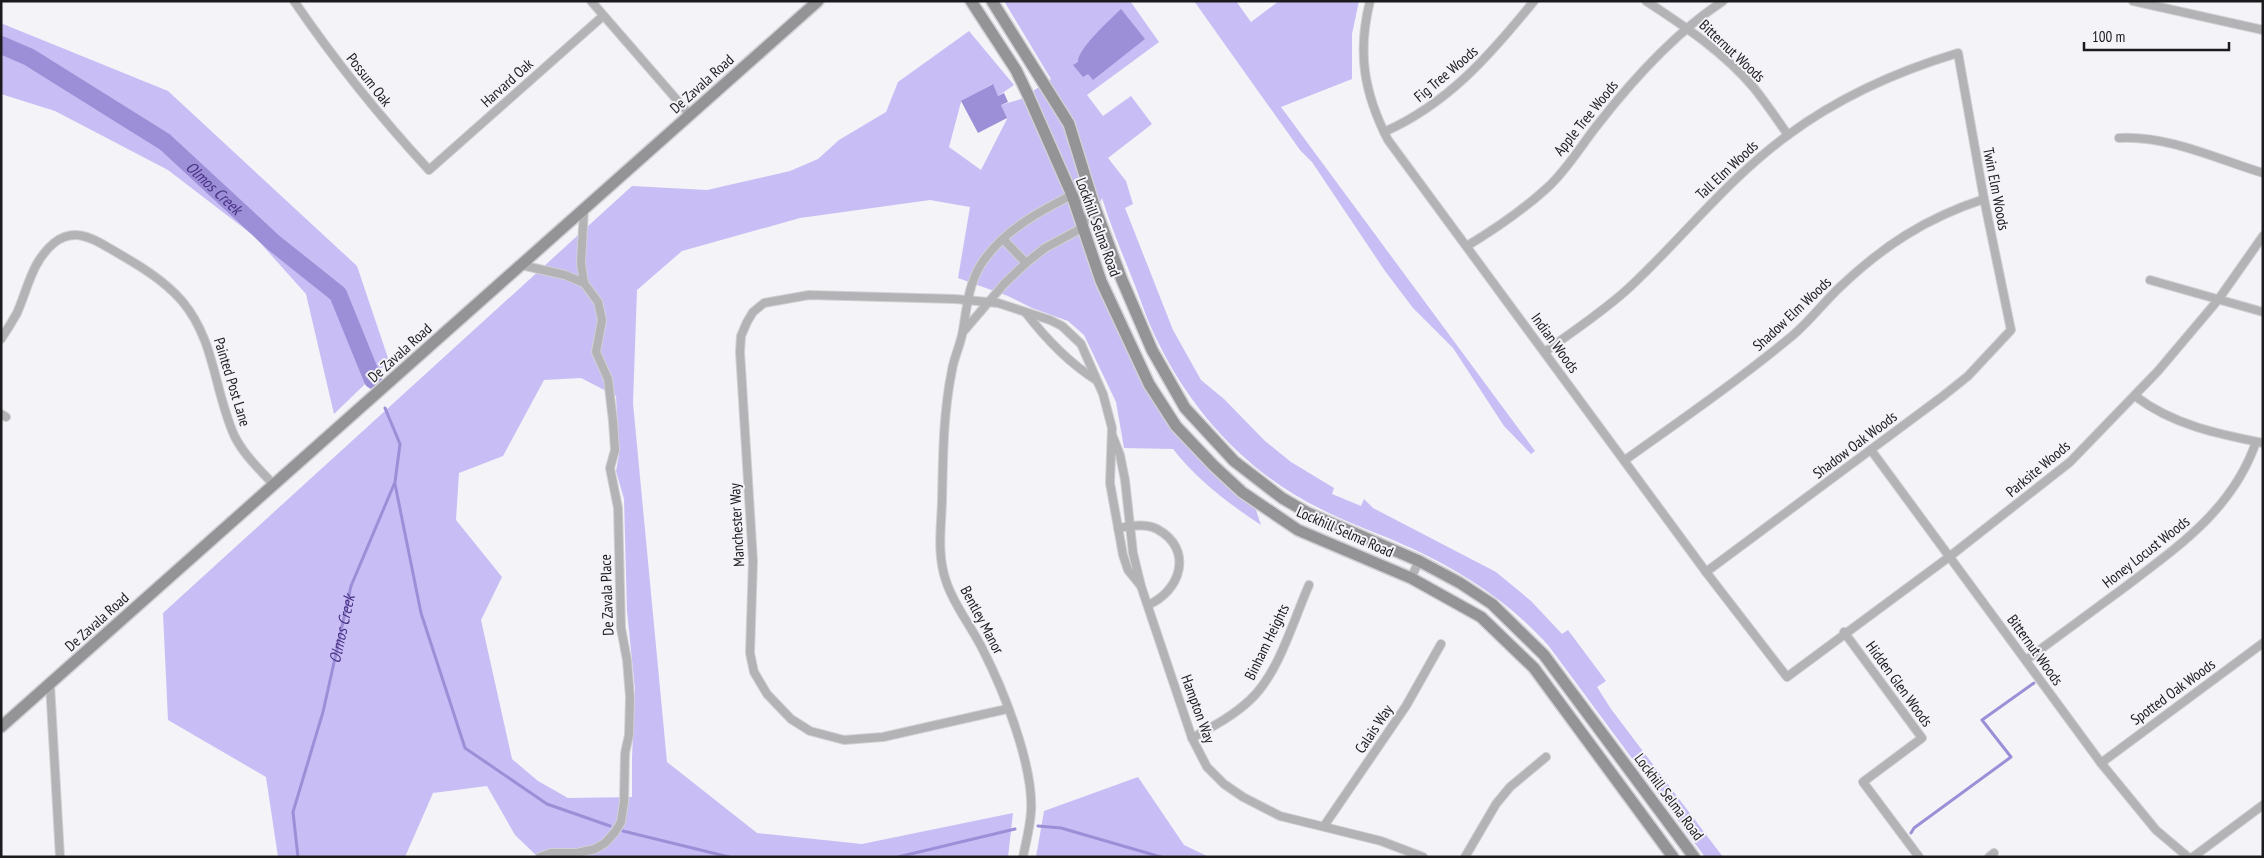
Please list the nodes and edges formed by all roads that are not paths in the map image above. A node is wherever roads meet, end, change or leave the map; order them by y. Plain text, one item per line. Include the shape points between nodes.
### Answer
1 (294, 1) edge
2 (591, 1) edge
3 (818, 1) edge
4 (971, 1) edge
5 (992, 1) edge
6 (1370, 1) edge
7 (1534, 1) edge
8 (1646, 1) edge
9 (1723, 1) edge
10 (2133, 1) edge
11 (603, 16) junction
12 (1688, 29) junction
13 (2263, 30) edge
14 (1958, 53) joint
15 (690, 115) junction
16 (1384, 132) junction
17 (1788, 134) junction
18 (2119, 138) dead end
19 (429, 170) joint
20 (2263, 173) edge
21 (1072, 195) junction
22 (1984, 200) junction
23 (1094, 206) junction
24 (584, 210) junction
25 (1082, 228) junction
26 (2263, 236) edge
27 (1003, 240) junction
28 (1467, 246) junction
29 (1026, 263) junction
30 (521, 265) junction
31 (2150, 280) dead end
32 (584, 283) junction
33 (2218, 300) junction
34 (966, 301) junction
35 (988, 302) junction
36 (2263, 312) edge
37 (1026, 313) junction
38 (2011, 330) joint
39 (963, 332) junction
40 (1, 339) edge
41 (1545, 352) junction
42 (1096, 380) junction
43 (2135, 396) junction
44 (1112, 437) junction
45 (2260, 443) edge
46 (1871, 450) junction
47 (1625, 460) junction
48 (274, 485) junction
49 (1131, 526) junction
50 (1118, 528) junction
51 (1949, 557) junction
52 (1419, 562) junction
53 (1706, 572) junction
54 (1411, 578) junction
55 (1309, 585) dead end
56 (1140, 586) junction
57 (1148, 605) junction
58 (1844, 632) junction
59 (2263, 643) edge
60 (1441, 644) dead end
61 (2026, 660) junction
62 (1787, 677) joint
63 (50, 684) junction
64 (1007, 709) junction
65 (1, 728) edge
66 (1192, 738) junction
67 (1546, 757) dead end
68 (2100, 763) junction
69 (2263, 805) edge
70 (1324, 826) junction
71 (1680, 838) junction
72 (1670, 852) edge
73 (60, 857) edge
74 (540, 857) edge
75 (1023, 857) edge
76 (1423, 857) edge
77 (1465, 857) edge
78 (1694, 857) edge
79 (1918, 857) edge
80 (2188, 857) edge
81 (2193, 857) edge

1 - 19 street, Possum Oak via 388,126
2 - 11 street
3 - 15 main road, De Zavala Road
4 - 21 main road, Lockhill Selma Road via 1016,70
5 - 23 main road, Lockhill Selma Road via 1068,124
6 - 16 street, Indian Woods via 1364,33 1364,70 1372,107
7 - 16 street, Fig Tree Woods via 1467,78 1416,117
8 - 12 street, Bitternut Woods
9 - 12 street, Apple Tree Woods
10 - 13 street
11 - 15 street
11 - 19 street, Harvard Oak
12 - 17 street, Bitternut Woods via 1754,87
12 - 28 street, Apple Tree Woods via 1622,94 1547,188
14 - 17 street, Tall Elm Woods via 1887,79 1835,105
14 - 22 street, Twin Elm Woods
15 - 24 main road, De Zavala Road
16 - 28 street, Indian Woods
17 - 41 street, Tall Elm Woods via 1744,170 1625,292
18 - 20 street via 2138,137 2172,144
21 - 23 street
21 - 25 main road, Lockhill Selma Road
21 - 27 street, Bentley Manor via 1039,211
22 - 38 street, Twin Elm Woods
22 - 47 street, Shadow Elm Woods via 1951,210 1893,242 1866,263 1763,360
23 - 25 street
23 - 52 main road, Lockhill Selma Road via 1152,350 1185,408 1211,438 1259,482 1282,498 1308,513
24 - 30 main road, De Zavala Road
24 - 32 street, De Zavala Place via 581,256
25 - 29 street, Bentley Manor via 1045,248
25 - 54 main road, Lockhill Selma Road via 1100,281 1149,384 1176,426 1197,450 1242,492 1298,530
26 - 33 street, Parksite Woods
27 - 29 street
27 - 34 street, Bentley Manor via 981,265
28 - 41 street, Indian Woods
29 - 35 street, Bentley Manor
30 - 32 street
30 - 48 main road, De Zavala Road
31 - 33 street
32 - 74 street, De Zavala Place via 598,302 602,320 596,352 608,379 613,421 615,450 610,468 618,508 621,628 630,697 624,802 621,822 605,843 577,853 551,853
33 - 36 street
33 - 43 street, Parksite Woods
34 - 35 street, Hampton Way
34 - 39 street, Bentley Manor
34 - 64 street, Manchester Way via 809,295 764,303 746,322 740,352 753,561 750,653 754,672 777,707 822,736 844,740 883,737
35 - 37 street, Hampton Way
35 - 39 street, Bentley Manor
37 - 42 street via 1078,369
37 - 42 street, Hampton Way via 1050,320 1072,333 1090,359
38 - 46 street, Shadow Oak Woods via 1968,376
39 - 64 street, Bentley Manor via 946,406 941,563 953,599 983,650
40 - 48 street, Painted Post Lane via 16,313 34,268 44,254 61,238 70,235 90,237 151,272 190,311 212,357 234,434 249,458
41 - 47 street, Indian Woods
42 - 44 street, Hampton Way via 1108,411
43 - 45 street via 2152,409 2178,421
43 - 51 street, Parksite Woods via 2063,468
44 - 49 street, Hampton Way via 1120,455
44 - 50 street, Hampton Way via 1110,483
45 - 61 street, Honey Locust Woods via 2226,499 2197,531
46 - 51 street, Bitternut Woods
46 - 53 street, Shadow Oak Woods
47 - 53 street, Indian Woods
48 - 63 main road, De Zavala Road
49 - 50 street
49 - 56 street, Hampton Way
49 - 57 street via 1156,529 1171,541 1178,555 1180,565 1176,582 1160,600
50 - 56 street, Hampton Way via 1128,570
51 - 58 street, Parksite Woods
51 - 61 street, Bitternut Woods
52 - 54 street
52 - 71 main road, Lockhill Selma Road via 1492,604 1534,644
53 - 62 street, Indian Woods
54 - 72 main road, Lockhill Selma Road via 1481,616 1534,668
55 - 66 street, Binham Heights via 1276,663 1259,691 1228,718
56 - 57 street, Hampton Way
57 - 66 street, Hampton Way
58 - 62 street, Parksite Woods
58 - 79 street, Hidden Glen Woods via 1922,738 1863,782
59 - 68 street, Spotted Oak Woods
60 - 70 street, Calais Way via 1406,706
61 - 68 street, Bitternut Woods
63 - 65 main road, De Zavala Road
63 - 73 street
64 - 75 street, Bentley Manor via 1019,737 1031,800
66 - 70 street, Hampton Way via 1207,767 1230,789 1280,816
67 - 77 street via 1510,787 1496,804
68 - 80 street, Bitternut Woods via 2156,830
69 - 81 street
70 - 76 street, Hampton Way via 1381,841
71 - 72 street
71 - 78 main road, Lockhill Selma Road

